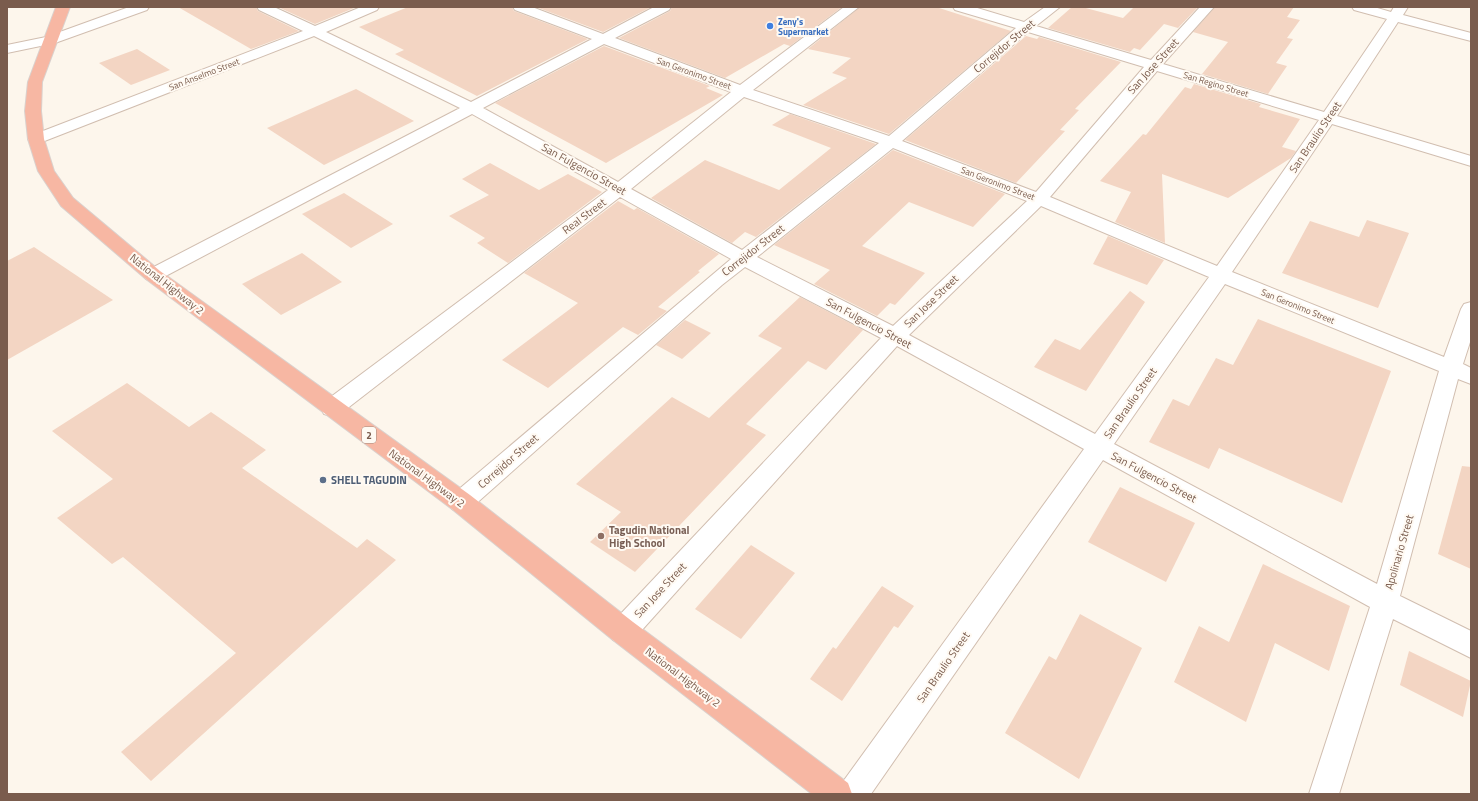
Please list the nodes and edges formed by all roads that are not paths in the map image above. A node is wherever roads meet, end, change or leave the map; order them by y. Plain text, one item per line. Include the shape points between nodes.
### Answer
1 (63, 7) edge
2 (142, 7) edge
3 (264, 7) edge
4 (372, 7) edge
5 (520, 7) edge
6 (664, 7) edge
7 (852, 7) edge
8 (960, 7) edge
9 (1053, 7) edge
10 (1207, 7) edge
11 (1359, 7) edge
12 (1398, 12) edge
13 (1026, 27) junction
14 (313, 32) junction
15 (1471, 37) edge
16 (603, 39) junction
17 (50, 40) junction
18 (7, 49) edge
19 (1153, 66) junction
20 (742, 91) junction
21 (472, 108) junction
22 (1328, 118) junction
23 (36, 139) junction
24 (891, 142) junction
25 (1471, 161) edge
26 (620, 189) junction
27 (1038, 199) junction
28 (743, 258) junction
29 (153, 275) junction
30 (1220, 275) junction
31 (1471, 309) edge
32 (895, 336) junction
33 (1461, 372) edge
34 (332, 408) junction
35 (1099, 447) junction
36 (461, 502) junction
37 (1385, 602) junction
38 (622, 631) junction
39 (1471, 645) edge
40 (837, 794) edge
41 (853, 794) edge
42 (1324, 794) edge

1 - 17 highway, National Highway 2 / 2
2 - 17 street
3 - 14 street, San Fulgencio Street
4 - 14 street, San Anselmo Street
5 - 16 street, San Geronimo Street
6 - 16 street
7 - 20 street, Real Street
8 - 13 street, San Regino Street
9 - 13 street, Correjidor Street
10 - 19 street, San Jose Street
11 - 12 street
12 - 15 street
12 - 22 street, San Braulio Street
13 - 19 street, San Regino Street
13 - 24 street, Correjidor Street
14 - 21 street, San Fulgencio Street
14 - 23 street, San Anselmo Street
16 - 20 street, San Geronimo Street
16 - 21 street
17 - 18 street
17 - 23 highway, National Highway 2 / 2 via 35,82 33,111
19 - 22 street, San Regino Street
19 - 27 street, San Jose Street
20 - 24 street, San Geronimo Street
20 - 26 street, Real Street
21 - 26 street, San Fulgencio Street
21 - 29 street
22 - 25 street, San Regino Street
22 - 30 street, San Braulio Street
23 - 29 highway, National Highway 2 / 2 via 46,171 67,202
24 - 27 street, San Geronimo Street
24 - 28 street, Correjidor Street
26 - 28 street, San Fulgencio Street
26 - 34 street, Real Street
27 - 30 street, San Geronimo Street
27 - 32 street, San Jose Street
28 - 32 street, San Fulgencio Street
28 - 36 street, Correjidor Street
29 - 34 highway, National Highway 2 / 2
30 - 33 street, San Geronimo Street
30 - 35 street, San Braulio Street
31 - 33 street, Apolinario Street
32 - 35 street, San Fulgencio Street
32 - 38 street, San Jose Street
33 - 37 street, Apolinario Street
34 - 36 highway, National Highway 2 / 2
35 - 37 street, San Fulgencio Street
35 - 41 street, San Braulio Street
36 - 38 highway, National Highway 2 / 2
37 - 39 street, San Fulgencio Street
37 - 42 street, Apolinario Street
38 - 40 highway, National Highway 2 / 2

